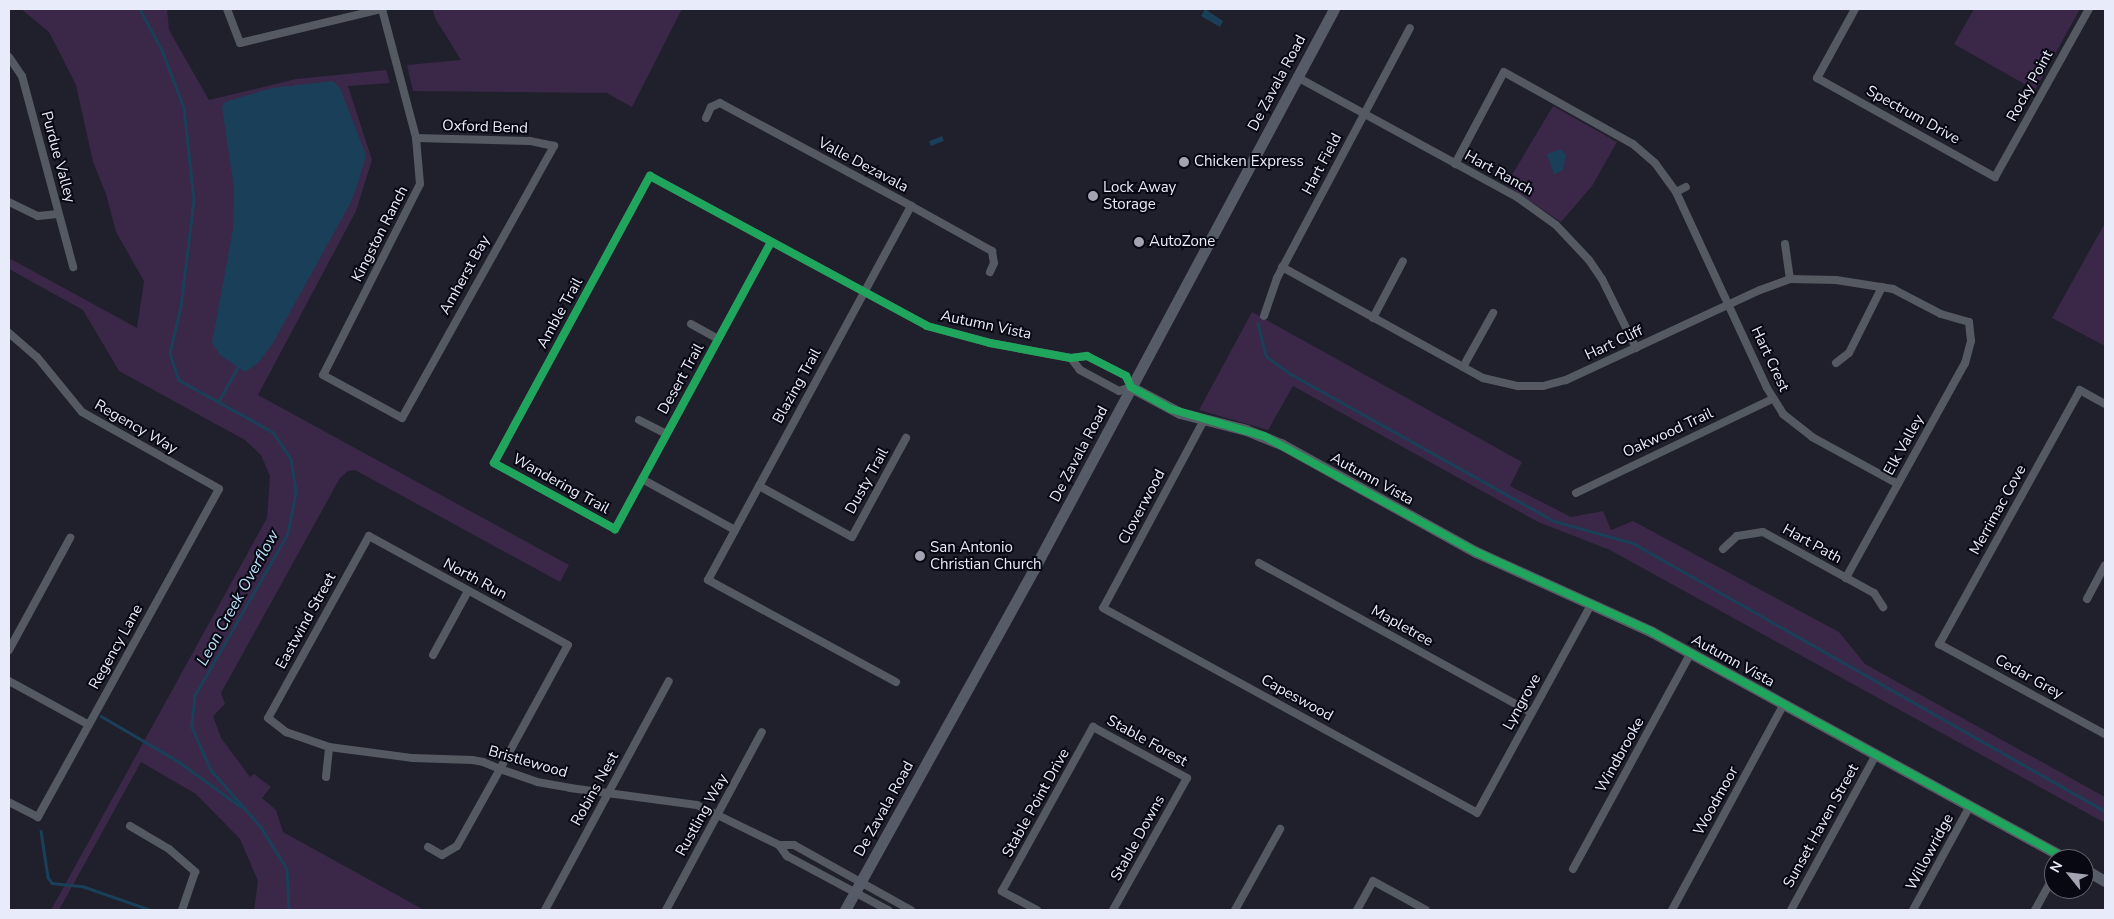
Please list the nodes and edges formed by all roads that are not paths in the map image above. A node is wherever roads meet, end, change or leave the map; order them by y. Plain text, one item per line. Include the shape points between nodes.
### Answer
1 (227, 9) edge
2 (382, 9) edge
3 (1334, 9) edge
4 (1845, 9) edge
5 (2089, 9) edge
6 (1854, 11) edge
7 (1410, 28) dead end
8 (9, 57) edge
9 (1297, 77) junction
10 (1365, 114) junction
11 (706, 118) dead end
12 (416, 138) junction
13 (554, 146) joint
14 (1455, 164) junction
15 (650, 176) joint
16 (1995, 177) joint
17 (1686, 187) dead end
18 (1676, 192) junction
19 (9, 202) edge
20 (911, 206) junction
21 (58, 214) junction
22 (771, 242) junction
23 (1785, 244) dead end
24 (1403, 261) dead end
25 (73, 267) dead end
26 (1282, 267) junction
27 (990, 272) dead end
28 (1790, 280) junction
29 (1882, 287) junction
30 (864, 292) junction
31 (1729, 304) junction
32 (1492, 313) dead end
33 (1264, 316) dead end
34 (1373, 318) junction
35 (1969, 322) joint
36 (691, 324) dead end
37 (9, 333) edge
38 (718, 339) junction
39 (1636, 348) junction
40 (1071, 358) junction
41 (1836, 362) dead end
42 (1463, 367) junction
43 (1131, 387) junction
44 (1772, 399) junction
45 (2105, 404) edge
46 (402, 418) joint
47 (639, 420) dead end
48 (1204, 420) junction
49 (666, 434) junction
50 (906, 438) dead end
51 (494, 464) joint
52 (642, 479) junction
53 (1898, 484) junction
54 (759, 486) junction
55 (219, 489) joint
56 (1576, 493) dead end
57 (615, 529) joint
58 (735, 530) junction
59 (368, 536) joint
60 (70, 538) dead end
61 (1723, 549) dead end
62 (1259, 563) dead end
63 (2105, 565) edge
64 (1846, 578) junction
65 (468, 591) junction
66 (2087, 599) dead end
67 (1592, 605) junction
68 (1103, 608) joint
69 (1883, 608) dead end
70 (1939, 644) joint
71 (9, 650) edge
72 (1691, 653) junction
73 (433, 655) dead end
74 (669, 681) dead end
75 (9, 682) edge
76 (896, 682) dead end
77 (1784, 704) junction
78 (1532, 713) junction
79 (268, 718) joint
80 (89, 725) junction
81 (1093, 727) joint
82 (762, 732) dead end
83 (2105, 734) edge
84 (329, 747) junction
85 (1876, 755) junction
86 (500, 769) junction
87 (326, 777) dead end
88 (1187, 778) joint
89 (609, 793) junction
90 (9, 802) edge
91 (1970, 806) junction
92 (718, 813) junction
93 (1477, 813) joint
94 (130, 826) dead end
95 (1280, 829) dead end
96 (779, 844) junction
97 (428, 847) dead end
98 (2046, 849) edge
99 (1572, 869) dead end
100 (2094, 875) edge
101 (862, 881) junction
102 (2105, 881) edge
103 (855, 893) junction
104 (2044, 894) edge
105 (182, 910) edge
106 (545, 910) edge
107 (666, 910) edge
108 (845, 910) edge
109 (888, 910) edge
110 (912, 910) edge
111 (1037, 910) edge
112 (1113, 910) edge
113 (1235, 910) edge
114 (1357, 910) edge
115 (1426, 910) edge
116 (1672, 910) edge
117 (1791, 910) edge
118 (1914, 910) edge
119 (2035, 910) edge

1 - 2 street via 240,43
2 - 12 street, Kingston Ranch
3 - 9 street, De Zavala Road
4 - 6 street
5 - 16 street, Rocky Point
6 - 16 street, Spectrum Drive via 1817,78
7 - 10 street, Hart Field
8 - 21 street, Purdue Valley via 22,76
9 - 10 street, Hart Ranch
9 - 43 street, De Zavala Road
10 - 14 street, Hart Ranch
10 - 26 street, Hart Field
11 - 20 street, Valle Dezavala via 711,107 720,103
12 - 13 street, Oxford Bend via 530,141
12 - 46 street, Kingston Ranch via 420,184 414,202 322,375
13 - 46 street, Amherst Bay
14 - 18 street, Hart Crest via 1504,72 1634,144 1655,163
14 - 39 street, Hart Ranch via 1537,210 1573,241 1602,279
15 - 22 street, Autumn Vista
15 - 51 street, Amble Trail
17 - 18 street
18 - 31 street, Hart Crest
19 - 21 street via 38,216
20 - 27 street, Valle Dezavala via 992,252 994,263
20 - 30 street, Blazing Trail
21 - 25 street, Purdue Valley
22 - 30 street, Autumn Vista
22 - 38 street, Desert Trail
23 - 28 street
24 - 34 street
26 - 33 street, Hart Field
26 - 34 street, Hart Cliff
28 - 29 street, Hart Cliff via 1836,280
28 - 31 street, Hart Cliff
29 - 35 street, Hart Cliff via 1903,293 1941,314
29 - 41 street via 1849,353
30 - 40 street, Autumn Vista via 944,332
30 - 54 street, Blazing Trail
31 - 39 street, Hart Cliff
31 - 44 street, Hart Crest
32 - 42 street
34 - 42 street, Hart Cliff
35 - 53 street, Elk Valley via 1971,341 1965,363
36 - 38 street
37 - 55 street, Regency Way via 37,356 82,412
38 - 49 street, Desert Trail
39 - 42 street, Hart Cliff via 1577,376 1543,386 1506,385
40 - 43 street, Autumn Vista via 1080,370 1119,391
40 - 43 street, Autumn Vista via 1087,356 1126,376
43 - 48 street, Autumn Vista via 1171,409
43 - 101 street, De Zavala Road
44 - 53 street, Hart Crest via 1793,424 1812,437
44 - 56 street, Oakwood Trail
45 - 70 street, Merrimac Cove via 2080,390
47 - 49 street
48 - 67 street, Autumn Vista via 1264,436 1476,552
48 - 68 street, Cloverwood
49 - 52 street, Desert Trail
50 - 54 street, Dusty Trail via 852,537
51 - 57 street, Wandering Trail
52 - 57 street, Desert Trail
52 - 58 street
53 - 64 street, Elk Valley
54 - 58 street, Blazing Trail
55 - 80 street, Regency Lane
58 - 76 street, Blazing Trail via 708,580
59 - 65 street, North Run
59 - 79 street, Eastwind Street
60 - 71 street
61 - 64 street, Hart Path via 1737,536 1763,532
62 - 78 street, Mapletree
63 - 66 street
64 - 69 street, Hart Path via 1874,593
65 - 73 street
65 - 86 street, North Run via 568,645
67 - 72 street, Autumn Vista
67 - 78 street, Lyngrove
68 - 93 street, Capeswood
70 - 83 street, Cedar Grey
72 - 77 street, Autumn Vista
72 - 99 street, Windbrooke
74 - 89 street, Robins Nest
75 - 80 street
77 - 85 street, Autumn Vista
77 - 116 street, Woodmoor
78 - 93 street, Lyngrove
79 - 84 street, Bristlewood via 296,738
80 - 90 street, Regency Lane via 38,817
81 - 88 street, Stable Forest
81 - 111 street, Stable Point Drive via 1002,891
82 - 92 street, Rustling Way
84 - 86 street, Bristlewood via 413,758 461,758
84 - 87 street
85 - 91 street, Autumn Vista
85 - 117 street, Sunset Haven Street
86 - 89 street, Bristlewood via 537,782
86 - 97 street via 457,846 442,855
88 - 112 street, Stable Downs
89 - 92 street, Bristlewood via 683,801
89 - 106 street, Robins Nest
91 - 98 street, Autumn Vista
91 - 118 street, Willowridge
92 - 96 street, Bristlewood
92 - 107 street, Rustling Way
94 - 105 street via 169,849 195,872
95 - 113 street
96 - 101 street, Bristlewood via 794,845
96 - 103 street, Bristlewood via 787,856
100 - 102 street
101 - 103 street, De Zavala Road
101 - 110 street, Bristlewood
103 - 108 street, De Zavala Road
103 - 109 street, Bristlewood
104 - 119 street
114 - 115 street via 1373,881

